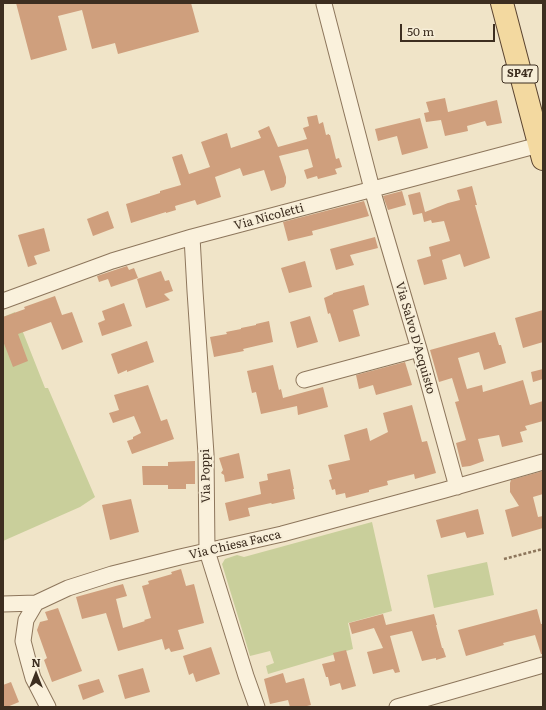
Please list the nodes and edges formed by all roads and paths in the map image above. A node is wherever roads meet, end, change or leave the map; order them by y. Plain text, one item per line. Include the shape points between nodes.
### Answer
1 (502, 3) edge
2 (324, 4) dead end
3 (541, 152) edge
4 (372, 189) junction
5 (192, 237) junction
6 (3, 301) edge
7 (419, 349) junction
8 (304, 380) dead end
9 (543, 462) edge
10 (457, 487) junction
11 (543, 549) edge
12 (208, 551) junction
13 (504, 559) dead end
14 (36, 603) junction
15 (3, 604) edge
16 (543, 665) edge
17 (48, 707) edge
18 (257, 707) edge
19 (397, 707) edge

1 - 3 main road, SP47
2 - 4 street, Via Salvo D'Acquisto
3 - 4 street, Via Nicoletti
4 - 5 street, Via Nicoletti
4 - 7 street, Via Salvo D'Acquisto
5 - 6 street, Via Nicoletti via 112,261
5 - 12 street, Via Poppi via 206,454
7 - 8 street
7 - 10 street, Via Salvo D'Acquisto
9 - 10 street, Via Chiesa Facca
10 - 12 street, Via Chiesa Facca
11 - 13 path
12 - 14 street, Via Chiesa Facca via 112,574 68,588
12 - 18 street, Via Poppi
14 - 15 street
14 - 17 street via 26,620 23,641 34,678
16 - 19 street

